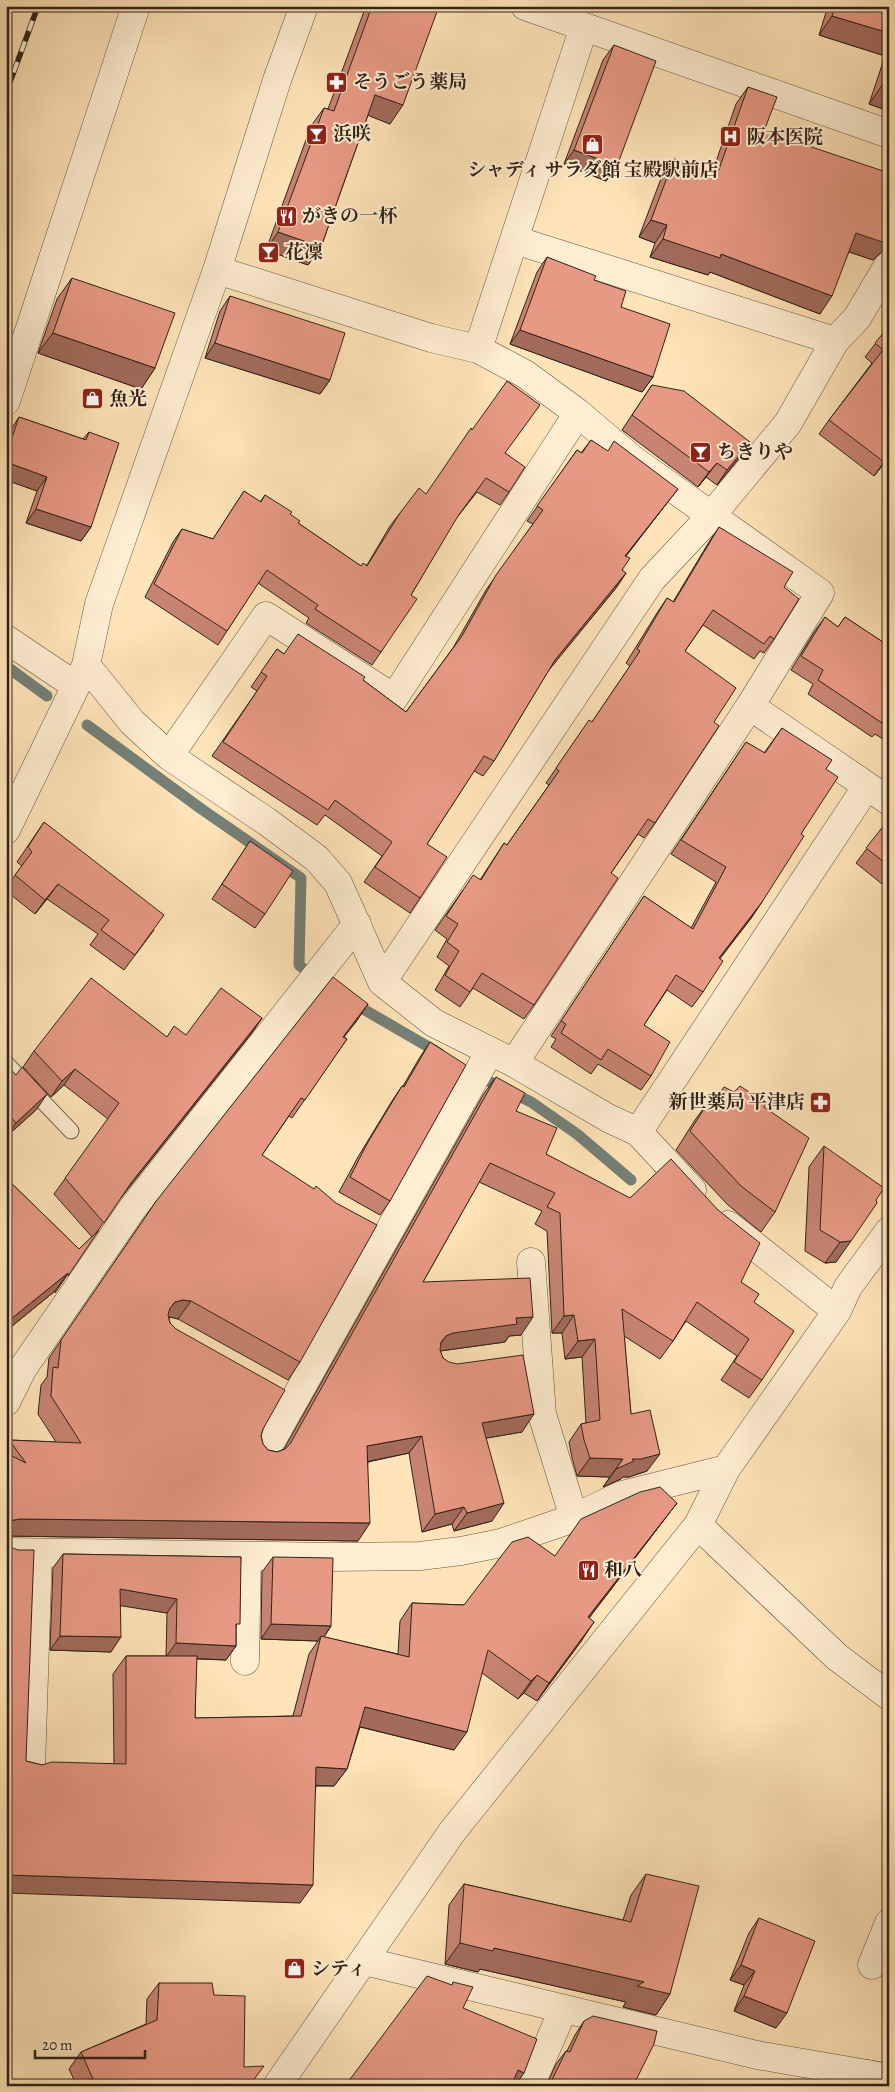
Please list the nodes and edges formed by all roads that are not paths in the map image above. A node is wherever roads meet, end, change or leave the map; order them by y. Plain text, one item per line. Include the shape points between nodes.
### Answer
1 (136, 6) edge
2 (304, 6) edge
3 (525, 6) edge
4 (584, 27) junction
5 (889, 134) edge
6 (516, 240) junction
7 (889, 264) edge
8 (217, 270) junction
9 (880, 300) edge
10 (835, 341) junction
11 (478, 349) junction
12 (6, 401) edge
13 (578, 413) junction
14 (711, 516) junction
15 (6, 639) edge
16 (81, 676) junction
17 (750, 706) junction
18 (169, 756) junction
19 (878, 793) edge
20 (6, 830) edge
21 (357, 924) junction
22 (382, 982) junction
23 (6, 1063) edge
24 (490, 1064) junction
25 (71, 1131) dead end
26 (638, 1132) junction
27 (362, 1223) edge
28 (889, 1231) edge
29 (386, 1237) junction
30 (531, 1262) dead end
31 (837, 1311) junction
32 (537, 1353) junction
33 (509, 1357) edge
34 (14, 1360) edge
35 (6, 1402) edge
36 (264, 1454) edge
37 (726, 1469) junction
38 (574, 1518) junction
39 (698, 1525) junction
40 (6, 1552) edge
41 (38, 1553) junction
42 (247, 1556) junction
43 (245, 1661) dead end
44 (889, 1696) edge
45 (31, 1767) edge
46 (889, 1923) edge
47 (364, 1961) junction
48 (872, 1965) dead end
49 (563, 2010) junction
50 (878, 2076) edge
51 (277, 2086) edge
52 (530, 2086) edge

1 - 12 street
2 - 8 street
3 - 4 street
4 - 5 street
4 - 6 street
6 - 10 street
6 - 11 street
7 - 9 street
8 - 11 street via 430,338
8 - 16 street via 99,604
9 - 10 street
10 - 14 street via 788,423
11 - 13 street via 525,374
13 - 14 street via 632,459
13 - 18 street via 394,698 266,616
14 - 17 street via 820,593
14 - 22 street via 652,579
15 - 16 street
16 - 18 street
16 - 20 street
17 - 19 street
17 - 24 street
18 - 21 street via 316,858 338,883
19 - 26 street
21 - 22 street
21 - 34 street
22 - 24 street
23 - 25 lane
24 - 26 street
24 - 29 street
26 - 31 street via 717,1216
27 - 29 street
28 - 31 street via 848,1287
29 - 36 street via 284,1396
30 - 32 street
31 - 37 street
32 - 33 street
32 - 38 street via 542,1414
34 - 35 street
37 - 38 street via 622,1495
37 - 39 street
38 - 42 street via 501,1542 420,1556
39 - 44 street via 837,1657
39 - 47 street via 452,1832
40 - 41 street
41 - 42 street
41 - 45 street
42 - 43 street
46 - 48 street
47 - 49 street
47 - 51 street
49 - 50 street via 757,2055
49 - 52 street

